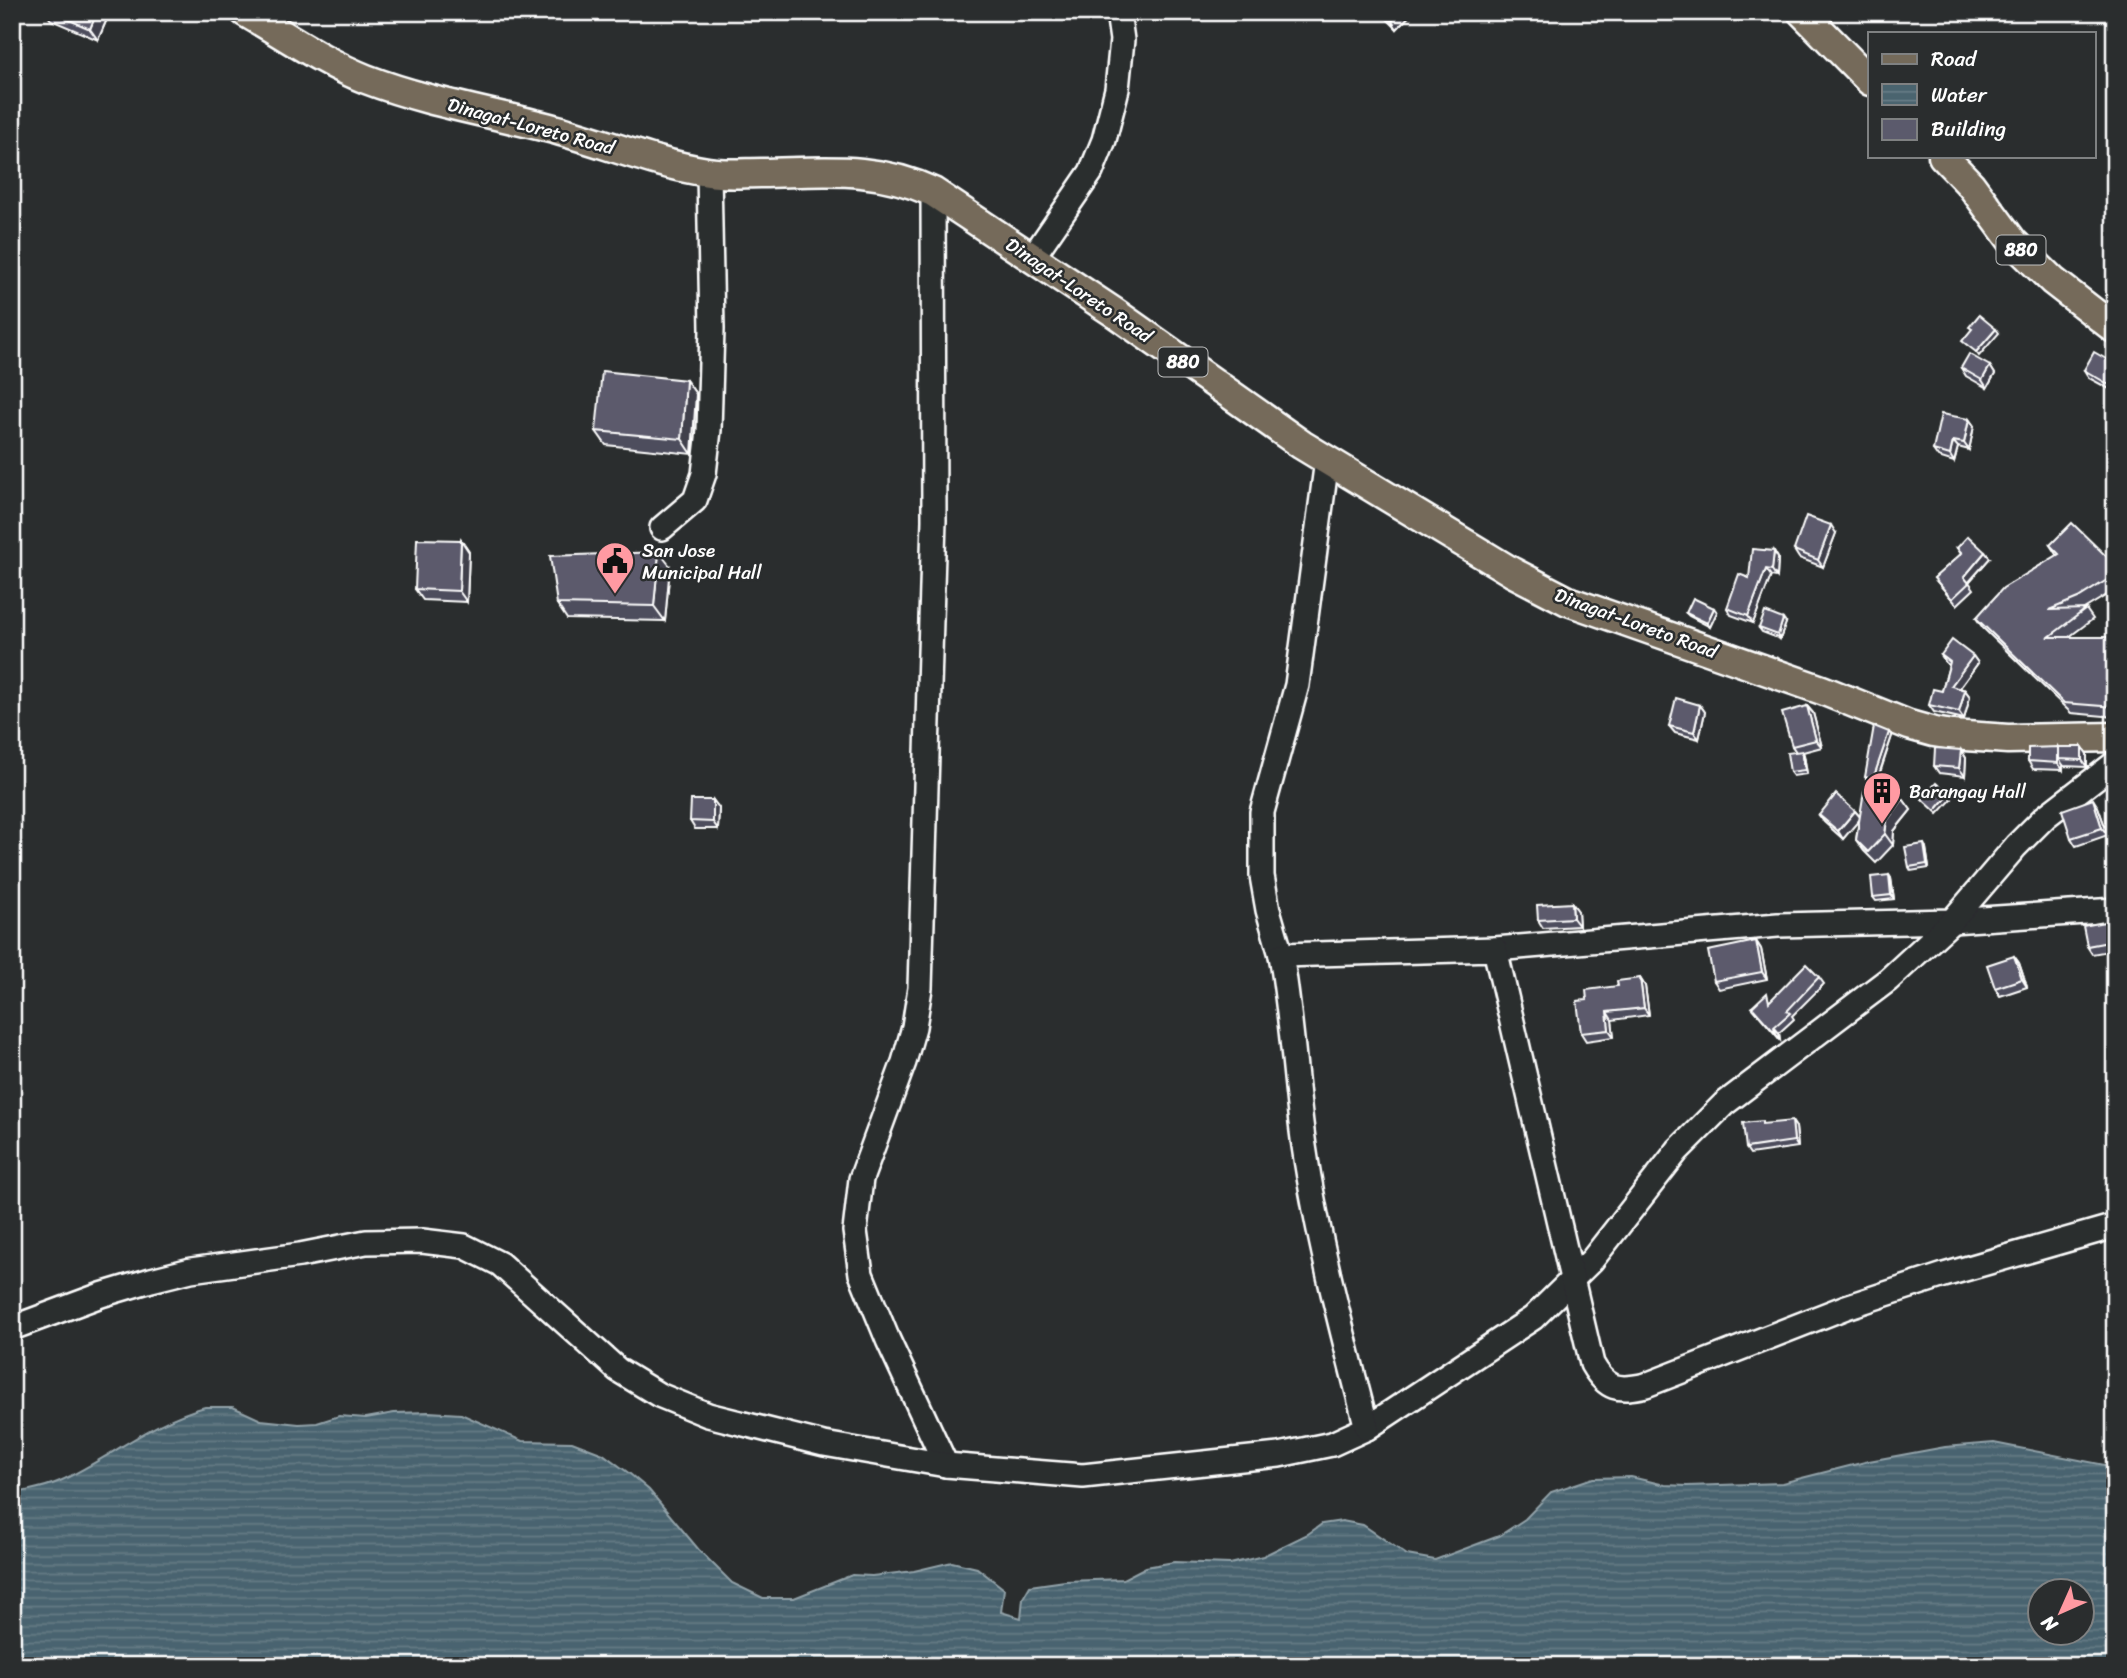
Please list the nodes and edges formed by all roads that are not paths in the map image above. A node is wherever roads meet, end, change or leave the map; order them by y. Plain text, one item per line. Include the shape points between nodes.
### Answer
1 (245, 12) edge
2 (1118, 12) edge
3 (1802, 12) edge
4 (1868, 79) edge
5 (1945, 158) edge
6 (709, 172) junction
7 (933, 192) junction
8 (1032, 258) junction
9 (2115, 329) edge
10 (1327, 460) junction
11 (662, 528) dead end
12 (2115, 738) edge
13 (2115, 763) edge
14 (2115, 910) edge
15 (1952, 921) junction
16 (1495, 949) junction
17 (1281, 955) junction
18 (2115, 1226) edge
19 (1572, 1283) junction
20 (12, 1328) edge
21 (1367, 1428) junction
22 (946, 1465) junction

1 - 6 main road, Dinagat-Loreto Road / 880 via 314,54 392,88
2 - 8 street via 1122,40 1118,77 1104,140 1090,172
3 - 4 main road
5 - 9 main road, 880 via 2013,242 2053,281
6 - 7 main road, Dinagat-Loreto Road / 880 via 859,172 911,181
6 - 11 street via 712,330 704,474 695,500
7 - 8 main road, Dinagat-Loreto Road / 880
7 - 22 street via 934,520 920,988 904,1062 861,1180 855,1231 861,1274
8 - 10 main road, Dinagat-Loreto Road / 880
10 - 12 main road, Dinagat-Loreto Road / 880 via 1568,601 1909,725 1980,738
10 - 17 street via 1297,685 1262,812 1262,876
13 - 15 street via 2045,817
14 - 15 street
15 - 16 street via 1778,925
15 - 19 street via 1888,980 1724,1104 1678,1150
16 - 17 street
16 - 19 street
17 - 21 street via 1305,1148 1335,1304
18 - 19 street via 1858,1303 1626,1389 1600,1378 1592,1364
19 - 21 street via 1533,1318
20 - 22 street via 101,1295 191,1270 366,1242 464,1246 500,1264 618,1370 659,1395 708,1415 824,1444
21 - 22 street via 1332,1444 1279,1455 1083,1476

